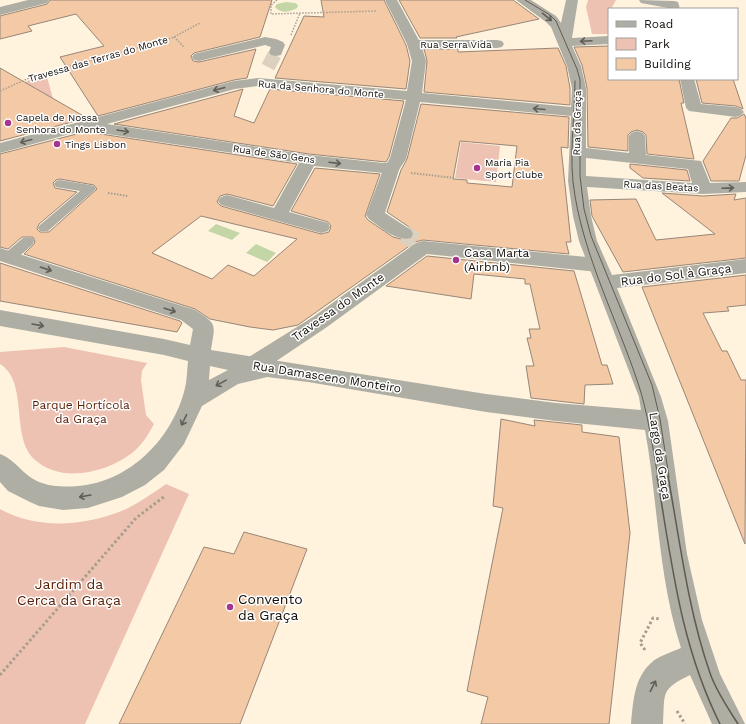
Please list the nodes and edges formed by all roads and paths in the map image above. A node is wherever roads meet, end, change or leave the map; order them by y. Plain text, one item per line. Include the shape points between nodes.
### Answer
1 (43, 0) edge
2 (277, 0) edge
3 (522, 0) edge
4 (572, 0) edge
5 (645, 0) edge
6 (393, 5) edge
7 (674, 8) edge
8 (0, 11) edge
9 (200, 23) dead end
10 (174, 37) junction
11 (608, 40) edge
12 (564, 42) junction
13 (414, 44) junction
14 (497, 44) dead end
15 (185, 48) dead end
16 (276, 52) dead end
17 (199, 57) dead end
18 (268, 67) tunnel mouth
19 (687, 80) edge
20 (258, 82) junction
21 (0, 91) edge
22 (414, 98) junction
23 (578, 112) junction
24 (736, 112) dead end
25 (84, 125) junction
26 (637, 136) dead end
27 (0, 148) edge
28 (577, 152) junction
29 (638, 159) junction
30 (309, 160) junction
31 (392, 167) junction
32 (455, 178) dead end
33 (577, 181) junction
34 (60, 184) dead end
35 (746, 187) edge
36 (703, 188) junction
37 (227, 201) dead end
38 (279, 215) junction
39 (321, 227) dead end
40 (44, 228) dead end
41 (414, 240) junction
42 (28, 241) dead end
43 (5, 255) edge
44 (746, 266) edge
45 (601, 274) junction
46 (0, 318) edge
47 (199, 356) junction
48 (262, 368) junction
49 (194, 400) junction
50 (656, 421) junction
51 (0, 465) edge
52 (166, 496) dead end
53 (698, 655) junction
54 (0, 675) edge
55 (647, 724) edge
56 (729, 724) edge

1 - 8 street
2 - 6 path via 271,5 271,14
3 -> 12 street, Rua da Graça via 551,19
4 - 12 street
5 - 7 street via 674,5
6 - 13 street
9 - 10 path, Travessa das Terras do Monte
10 - 15 path, Travessa das Terras do Monte
10 - 21 path, Travessa das Terras do Monte via 36,75
11 -> 12 street
12 - 23 street, Rua da Graça via 574,66 579,88
13 - 14 street, Rua Serra Vida
13 - 22 street via 419,61
16 - 17 street via 278,46 265,42
18 - 20 street
19 - 24 street via 694,108
20 - 22 street, Rua da Senhora do Monte
20 -> 25 street, Rua da Senhora do Monte via 234,85
23 -> 22 street, Rua da Senhora do Monte
22 - 31 street via 398,159
23 - 28 street, Rua da Graça
25 -> 27 street, Rua da Senhora do Monte
25 -> 30 street, Rua de São Gens
26 - 29 street
28 - 29 street
28 - 33 street, Rua da Graça
29 - 36 street via 695,165
30 -> 31 street, Rua de São Gens
30 - 38 street
31 - 32 path via 408,173
31 - 41 street via 375,215
33 - 36 street, Rua das Beatas
33 - 45 street, Rua da Graça via 588,241
34 - 40 lane via 90,189
36 -> 35 street, Rua das Beatas
37 - 38 street
38 - 39 street
41 - 45 street
41 - 48 street, Travessa do Monte via 320,322
42 - 43 lane
43 -> 47 street via 188,316 204,326
44 - 45 street, Rua do Sol à Graça
45 - 50 street, Largo da Graça via 650,397
46 -> 47 street, Rua Damasceno Monteiro via 164,347
47 - 48 street, Rua Damasceno Monteiro
47 - 49 street
48 -> 49 street via 232,377
48 - 50 street, Rua Damasceno Monteiro via 308,373 514,408
49 -> 51 street via 171,444 161,457 134,479 99,494 63,498 31,492 7,476
50 - 53 street, Largo da Graça via 674,555
52 - 54 path via 136,518
55 -> 53 street via 650,692 655,681 662,673
53 - 56 street, Largo da Graça via 711,692

